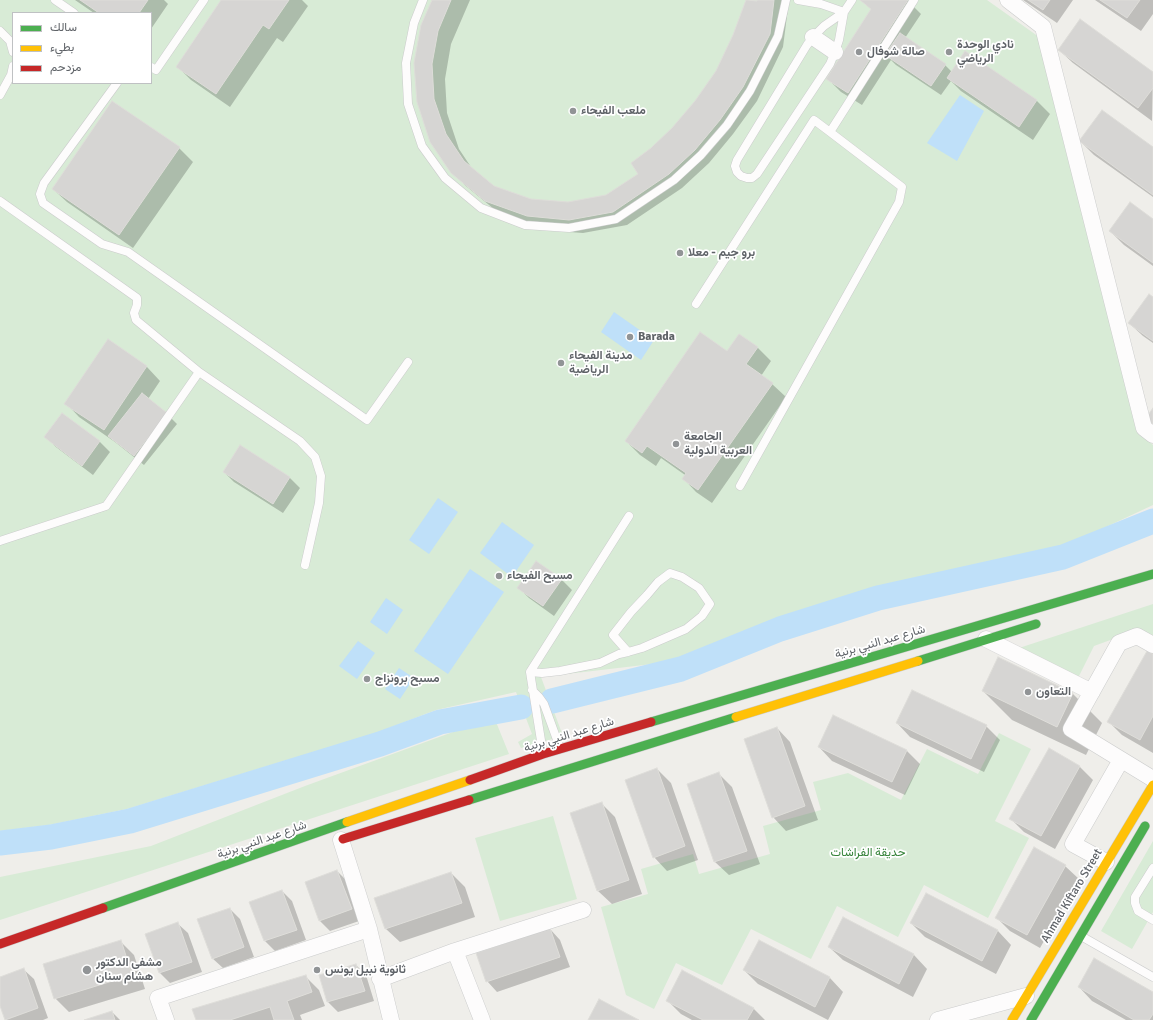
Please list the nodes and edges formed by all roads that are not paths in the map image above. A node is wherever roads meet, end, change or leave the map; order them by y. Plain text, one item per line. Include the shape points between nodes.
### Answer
1 (55, 0) edge
2 (204, 0) edge
3 (423, 0) edge
4 (786, 0) edge
5 (798, 0) edge
6 (852, 0) edge
7 (914, 0) edge
8 (1008, 0) edge
9 (73, 12) edge
10 (844, 12) junction
11 (0, 31) edge
12 (813, 37) junction
13 (12, 48) edge
14 (835, 52) junction
15 (152, 68) edge
16 (12, 70) edge
17 (116, 84) edge
18 (0, 95) edge
19 (830, 132) junction
20 (0, 201) edge
21 (696, 304) dead end
22 (408, 362) dead end
23 (199, 372) junction
24 (1153, 435) edge
25 (740, 486) dead end
26 (629, 516) dead end
27 (0, 541) edge
28 (305, 565) dead end
29 (1153, 574) edge
30 (1047, 620) dead end
31 (986, 639) junction
32 (1153, 645) edge
33 (628, 652) junction
34 (530, 672) junction
35 (532, 690) junction
36 (1092, 692) junction
37 (560, 749) junction
38 (543, 754) junction
39 (1121, 760) junction
40 (1153, 779) edge
41 (1153, 785) edge
42 (1149, 820) dead end
43 (337, 841) joint
44 (1106, 862) junction
45 (1153, 868) edge
46 (582, 910) dead end
47 (1153, 920) edge
48 (369, 929) junction
49 (1080, 936) junction
50 (0, 944) edge
51 (455, 952) junction
52 (1153, 977) edge
53 (380, 979) junction
54 (1026, 996) junction
55 (166, 1020) edge
56 (391, 1020) edge
57 (482, 1020) edge
58 (938, 1020) edge
59 (1012, 1020) edge
60 (1031, 1020) edge

1 - 9 lane
2 - 15 lane via 156,70
3 - 4 lane via 414,23 406,63 408,104 422,146 445,178 481,208 525,225 569,228 616,219 674,180 701,156 727,125 750,91 778,36
5 - 10 lane
6 - 10 lane
7 - 19 lane
8 - 24 street via 1043,27 1144,428
10 - 12 lane
10 - 14 lane
11 - 13 lane via 10,41
12 - 14 street
12 - 14 lane via 737,160 735,166 741,176 752,178 757,174 830,64
16 - 18 lane
17 - 22 lane via 44,183 40,194 43,203 102,244 128,252 367,420
19 - 21 lane via 814,120
19 - 25 lane via 902,187 899,202
20 - 23 lane via 137,298 134,313 136,320
23 - 27 lane via 106,506
23 - 28 lane via 300,441 315,457 321,476 319,503
26 - 34 lane
29 - 37 main road, شارع عبد النبي برنية
30 - 31 main road
31 - 36 street
31 - 43 main road
32 - 36 street via 1137,636 1119,643
33 - 33 lane via 686,629 702,616 710,604 699,588 670,573 658,582 612,635
33 - 34 lane via 586,666 542,673
34 - 35 lane
35 - 37 lane via 544,704
35 - 38 lane
36 - 39 street via 1071,729
37 - 38 main road, شارع عبد النبي برنية
38 - 50 main road, شارع عبد النبي برنية
39 - 40 street
39 - 44 street via 1074,844
41 - 44 main road, Ahmad Kiftaro Street
42 - 49 main road
43 - 48 street
44 - 54 main road, Ahmad Kiftaro Street
45 - 47 lane via 1135,897 1138,910
46 - 51 street
48 - 53 street
48 - 55 street via 158,998
49 - 52 lane
49 - 60 main road
51 - 53 street
51 - 57 street
53 - 56 street
54 - 58 street
54 - 59 main road, Ahmad Kiftaro Street

